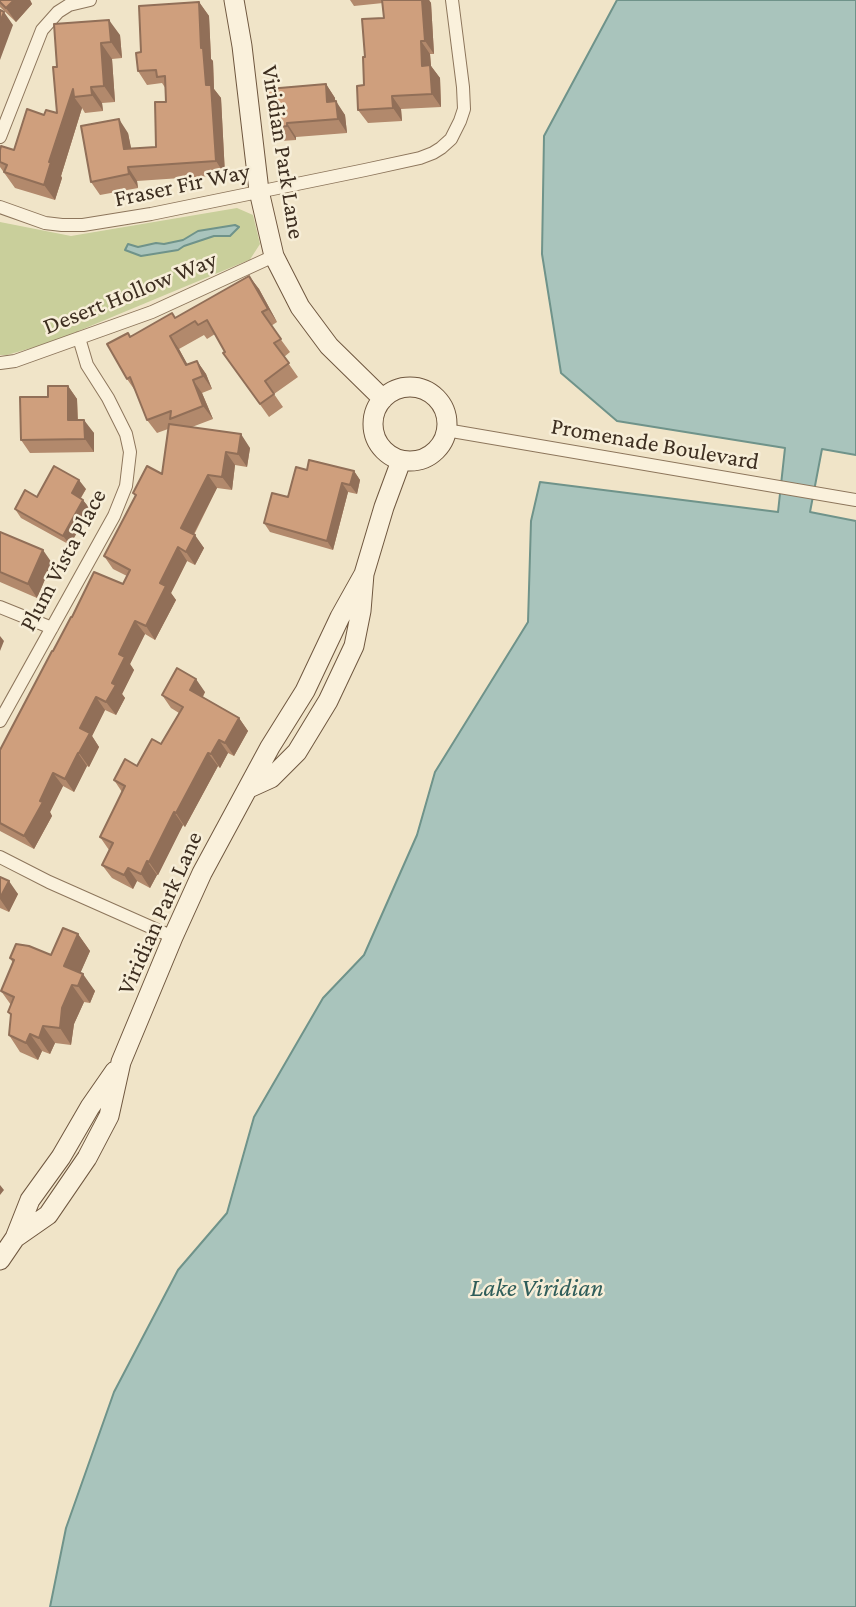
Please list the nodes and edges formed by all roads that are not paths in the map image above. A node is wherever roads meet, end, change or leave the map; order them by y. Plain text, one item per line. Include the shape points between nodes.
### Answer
1 (90, 0) edge
2 (234, 0) edge
3 (452, 0) edge
4 (0, 137) edge
5 (259, 191) junction
6 (0, 208) edge
7 (274, 257) junction
8 (79, 338) junction
9 (0, 363) edge
10 (383, 399) junction
11 (446, 430) junction
12 (401, 461) junction
13 (856, 500) edge
14 (0, 607) edge
15 (52, 628) junction
16 (0, 721) edge
17 (0, 857) edge
18 (173, 937) junction
19 (0, 1260) edge

1 - 4 street via 69,5 42,30
2 - 5 street, Viridian Park Lane
3 - 5 street, Fraser Fir Way via 464,109 451,139 420,158
5 - 6 street, Fraser Fir Way via 83,225 45,223
5 - 7 street, Viridian Park Lane
7 - 8 street, Desert Hollow Way via 152,312
7 - 10 street, Viridian Park Lane via 300,307 329,346
8 - 9 street, Desert Hollow Way
8 - 15 street, Plum Vista Place via 87,365 125,434 130,465 114,516
10 - 11 street via 401,388 421,389 444,410
10 - 12 street via 374,416 374,435 384,451
11 - 12 street via 444,440 430,455
11 - 13 street, Promenade Boulevard
12 - 18 street, Viridian Park Lane via 364,574 354,646 328,701 297,752 271,778 249,788
14 - 15 street
15 - 16 street, Plum Vista Place
17 - 18 street
18 - 19 street, Viridian Park Lane via 121,1062 108,1116 87,1158 48,1214 15,1238

